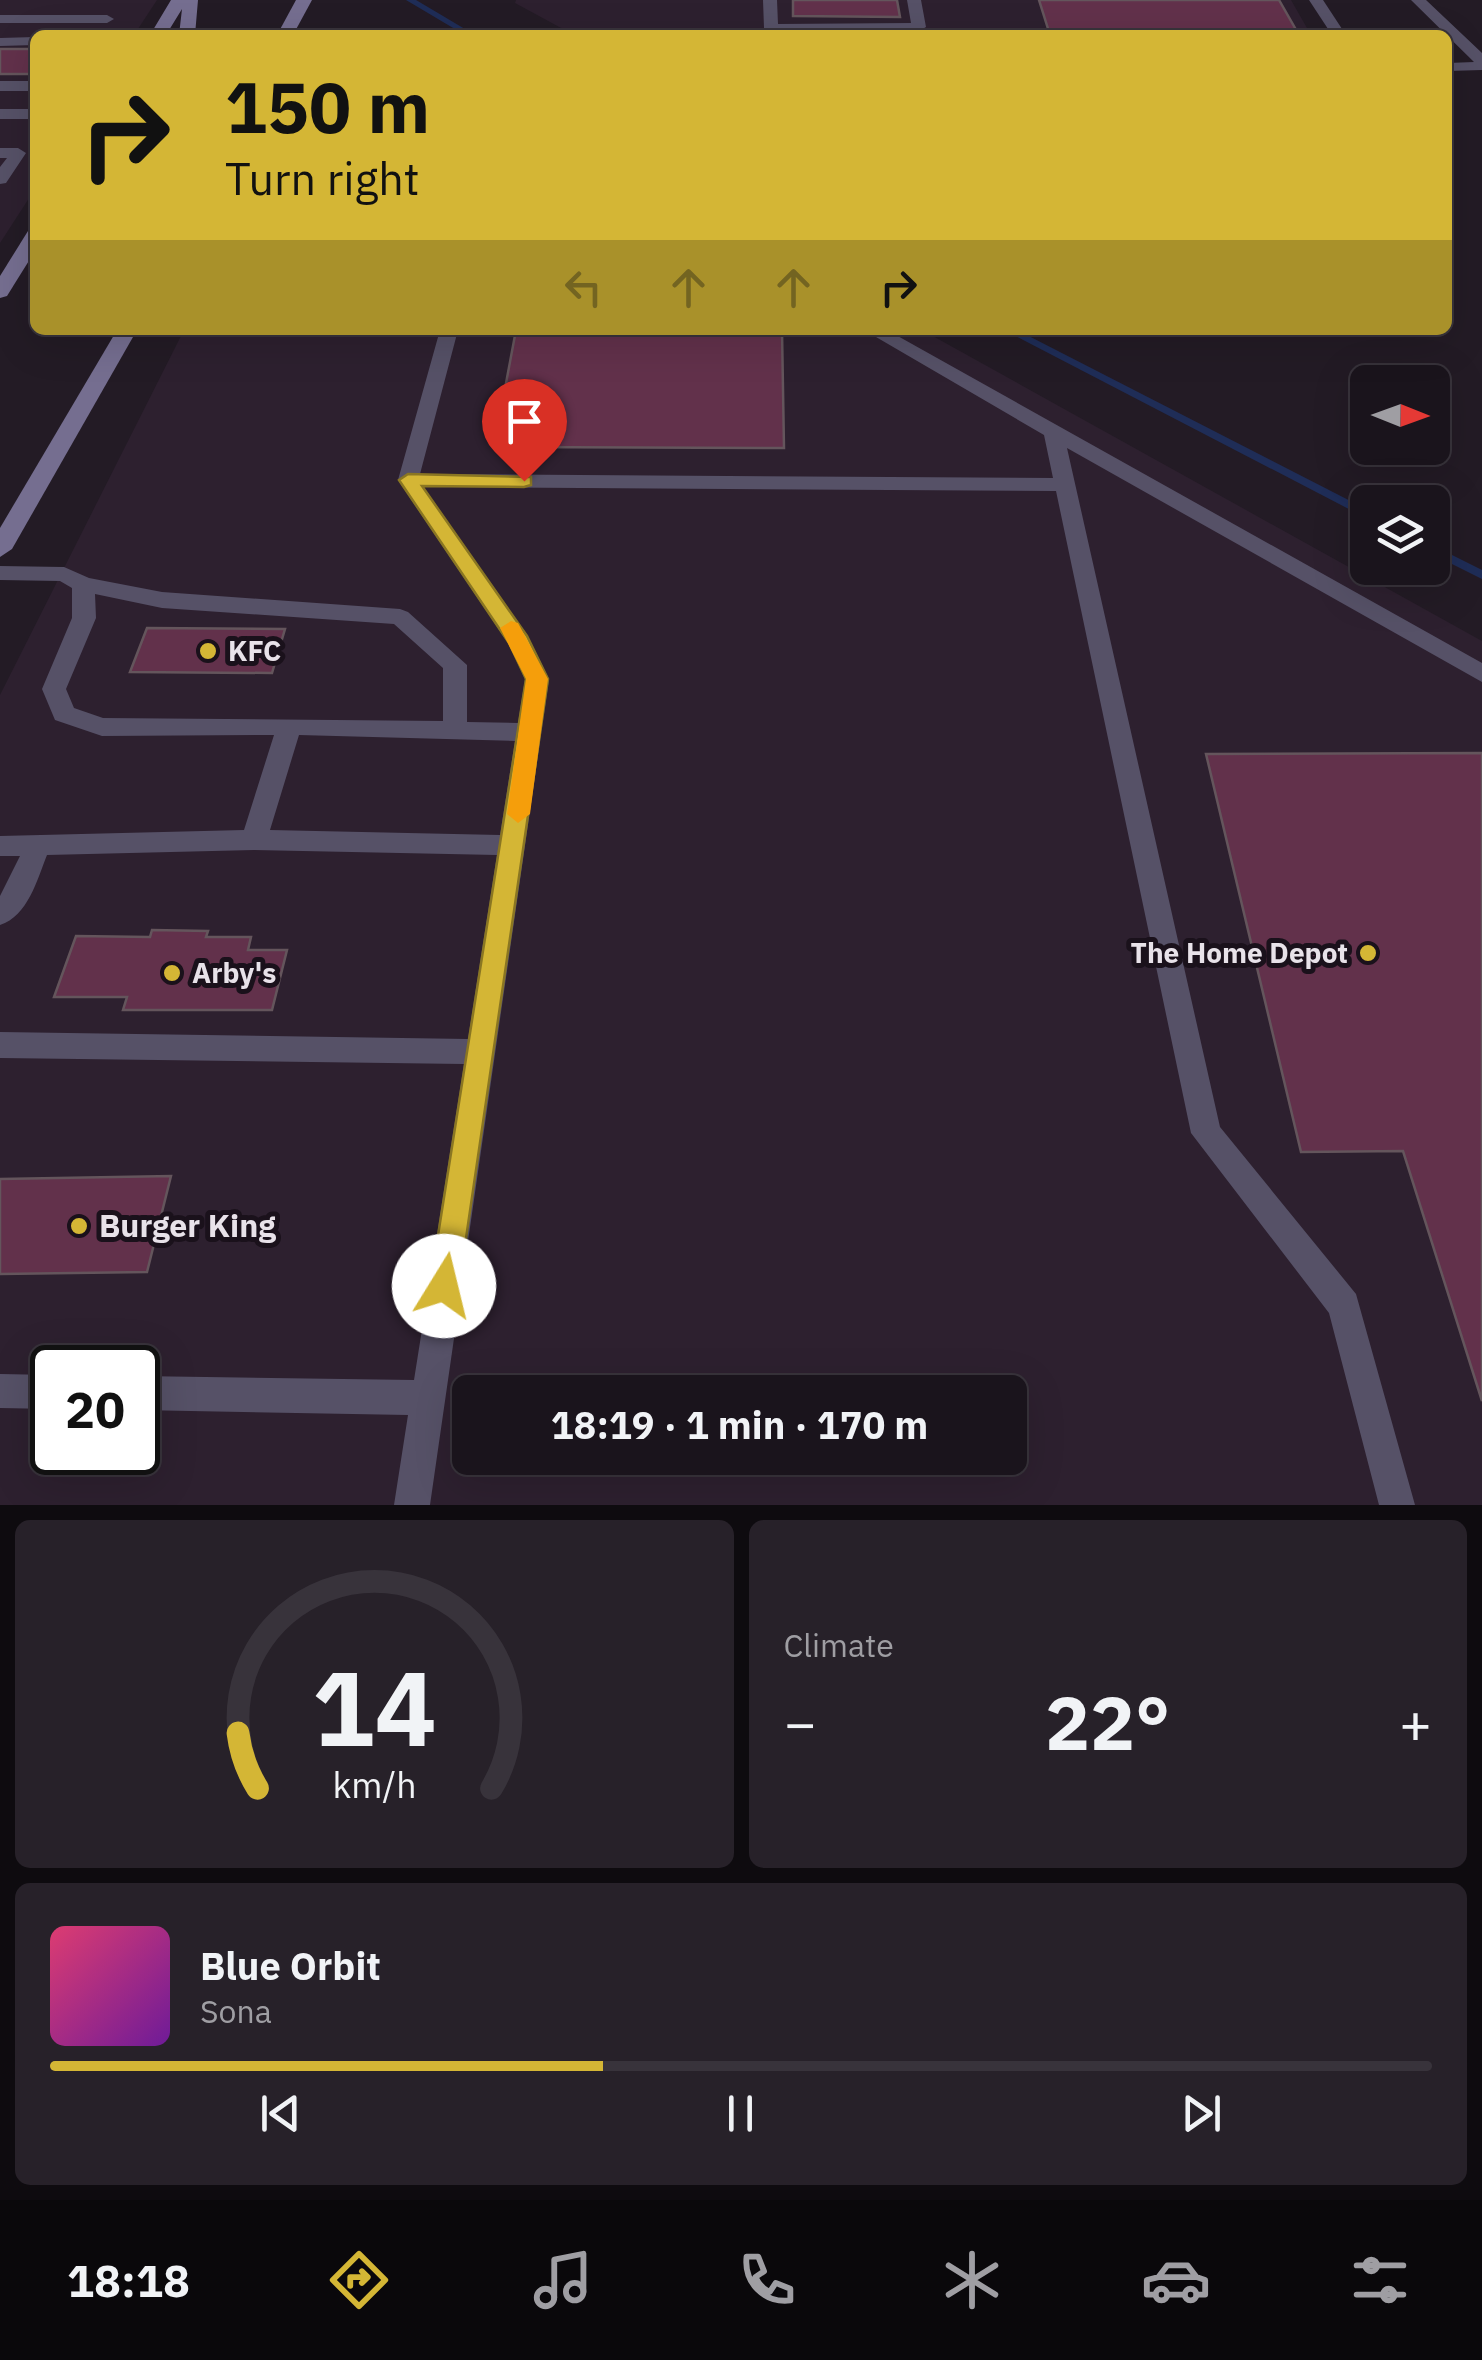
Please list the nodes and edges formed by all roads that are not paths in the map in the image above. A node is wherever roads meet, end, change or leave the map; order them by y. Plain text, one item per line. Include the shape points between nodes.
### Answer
1 (179, 0) edge
2 (190, 0) edge
3 (304, 0) edge
4 (770, 0) edge
5 (914, 0) edge
6 (1316, 0) edge
7 (1418, 0) edge
8 (0, 19) edge
9 (107, 19) dead end
10 (161, 30) edge
11 (188, 30) edge
12 (288, 30) edge
13 (1336, 30) edge
14 (1448, 30) edge
15 (1452, 34) edge
16 (30, 41) edge
17 (0, 42) edge
18 (1482, 64) edge
19 (1452, 67) edge
20 (0, 86) edge
21 (30, 86) edge
22 (0, 114) edge
23 (30, 114) edge
24 (0, 153) edge
25 (0, 179) edge
26 (30, 243) edge
27 (0, 292) edge
28 (124, 335) edge
29 (447, 335) edge
30 (882, 335) edge
31 (1054, 431) junction
32 (408, 480) junction
33 (1066, 485) junction
34 (0, 549) edge
35 (0, 572) edge
36 (83, 584) junction
37 (1482, 674) edge
38 (290, 726) junction
39 (454, 730) junction
40 (530, 732) junction
41 (254, 840) junction
42 (514, 845) junction
43 (0, 846) edge
44 (37, 847) junction
45 (0, 914) edge
46 (0, 1045) edge
47 (480, 1052) junction
48 (0, 1391) edge
49 (30, 1392) edge
50 (160, 1394) edge
51 (428, 1398) junction
52 (412, 1505) edge
53 (1397, 1505) edge

1 - 10 main road
2 - 11 main road
3 - 12 main road
4 - 5 lane via 771,28 919,27
6 - 13 lane
7 - 14 lane
8 - 9 lane
15 - 18 lane
16 - 17 lane
18 - 19 lane
20 - 21 lane
22 - 23 lane
24 - 25 lane via 18,153
26 - 27 main road
28 - 34 main road
29 - 32 lane
30 - 31 lane
31 - 33 lane
31 - 37 lane
32 - 33 lane
32 - 40 lane via 519,641 537,679
33 - 53 lane via 1206,1133 1344,1305
35 - 36 lane via 64,574
36 - 38 lane via 84,618 54,689 64,714 102,727
36 - 39 lane via 162,600 400,617 455,665
38 - 39 lane
38 - 41 lane
39 - 40 lane
40 - 42 lane
41 - 42 lane
41 - 44 lane
42 - 47 lane
43 - 44 lane
44 - 45 lane
46 - 47 lane
47 - 51 lane
48 - 49 lane
50 - 51 lane
51 - 52 lane

